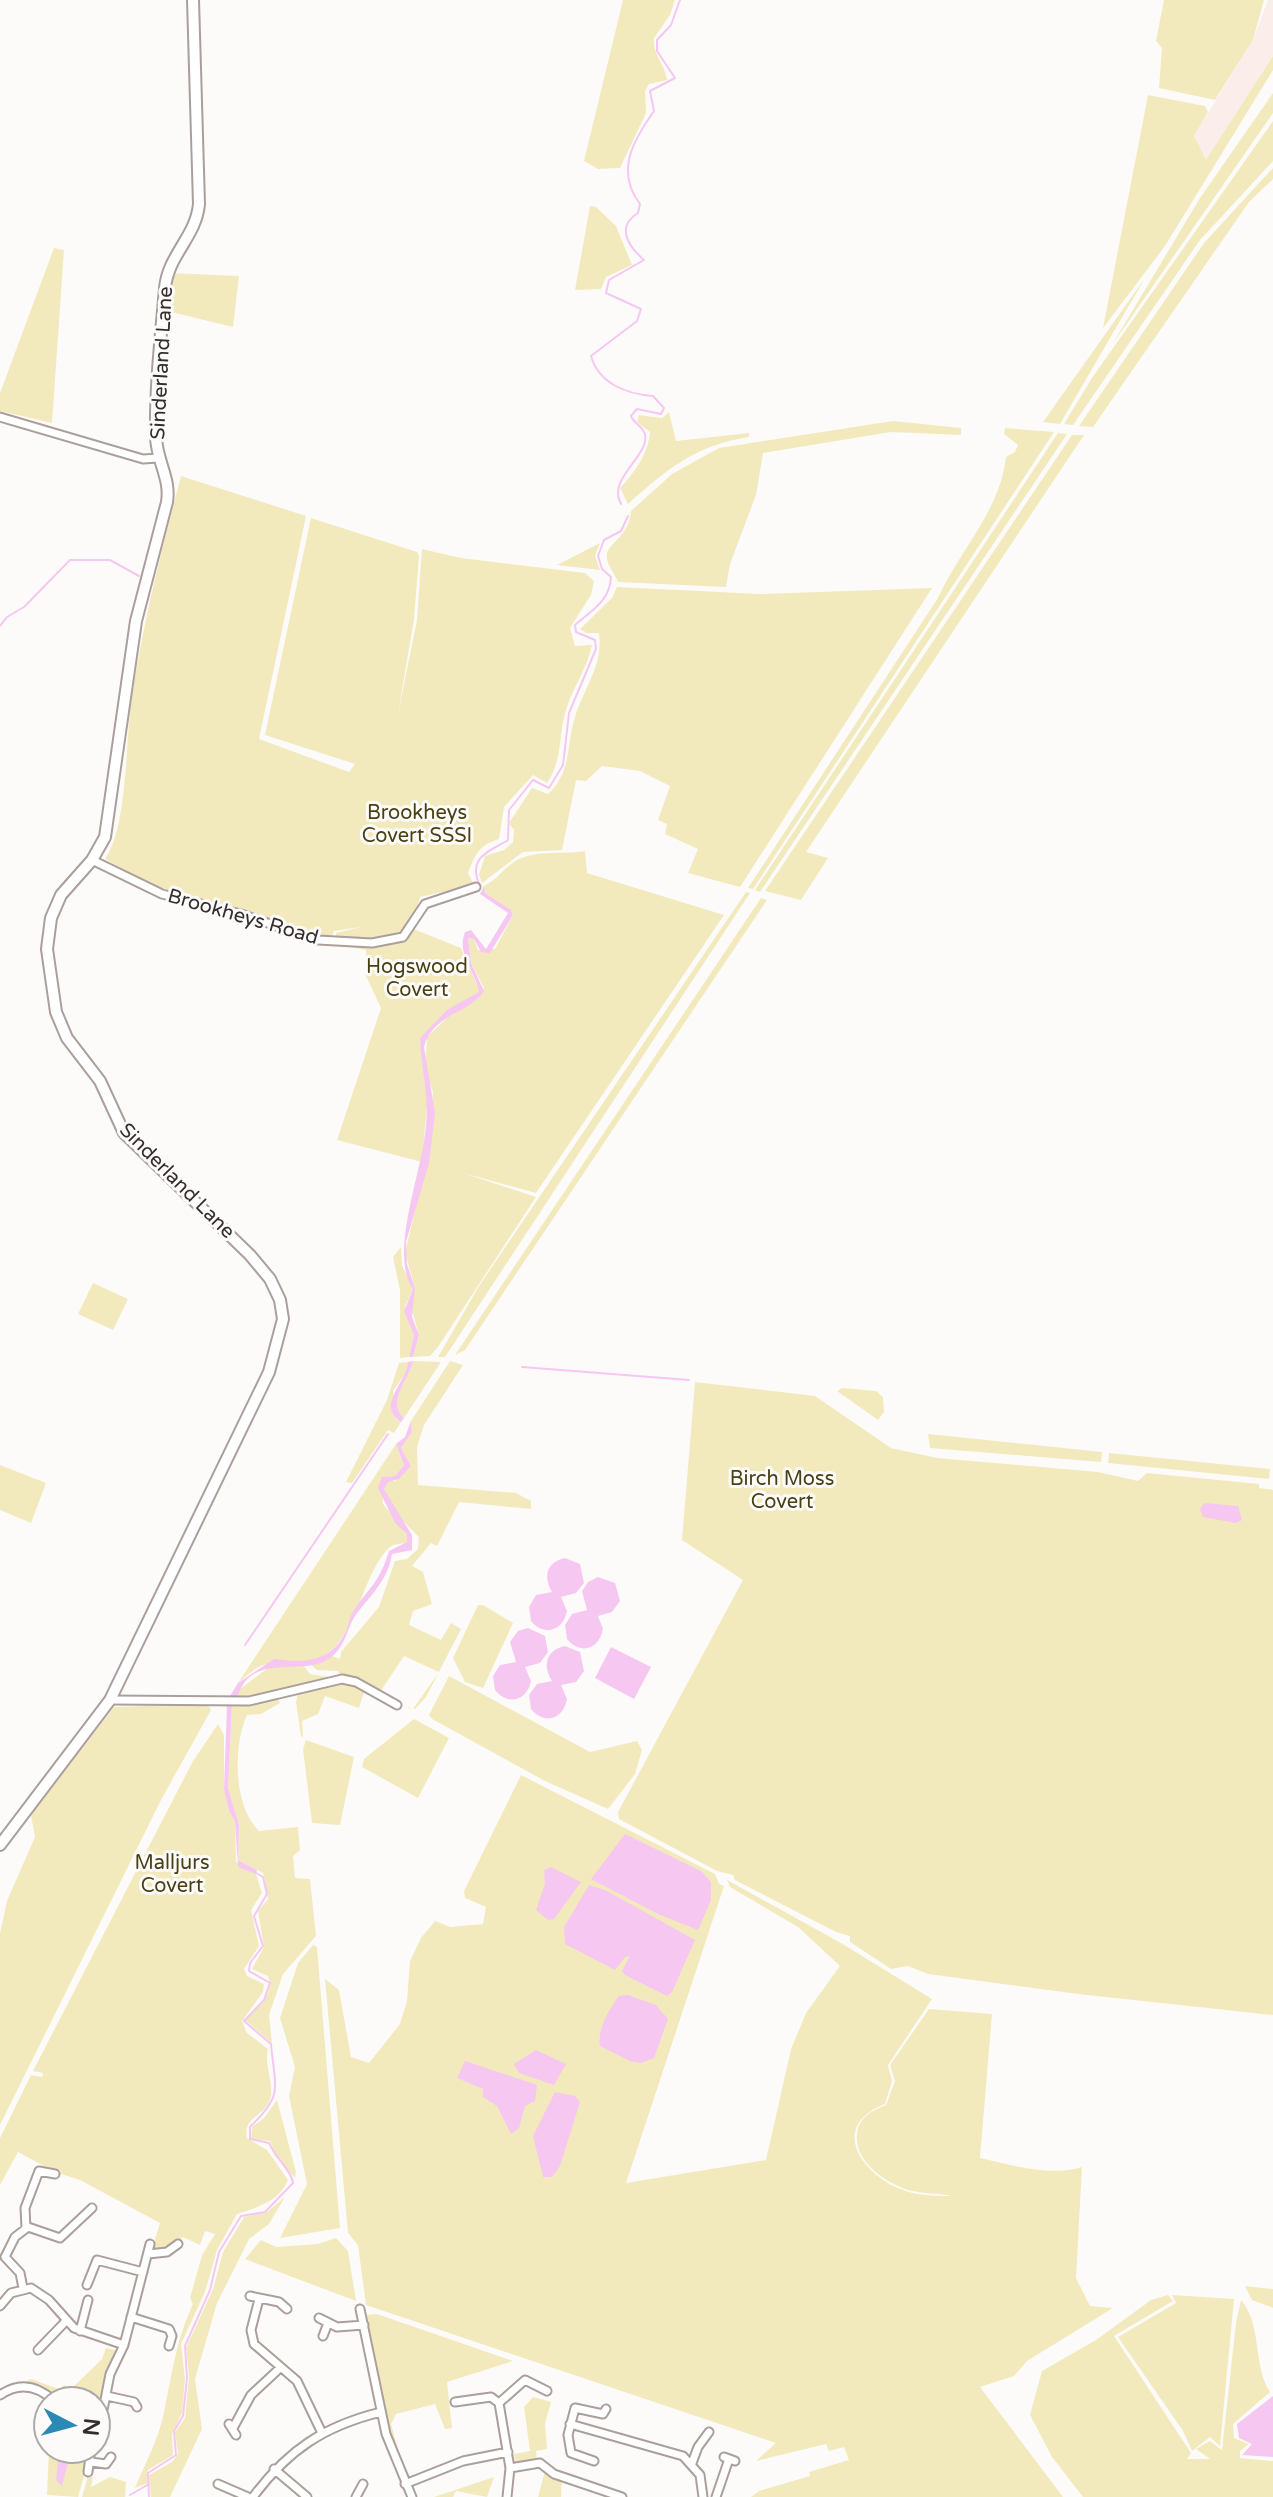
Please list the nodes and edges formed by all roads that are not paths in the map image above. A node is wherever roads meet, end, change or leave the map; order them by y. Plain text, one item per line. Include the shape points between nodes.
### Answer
1 (193, 0) edge
2 (0, 417) edge
3 (159, 458) junction
4 (92, 860) junction
5 (476, 887) dead end
6 (110, 1700) junction
7 (397, 1705) dead end
8 (0, 1845) edge
9 (55, 2174) dead end
10 (92, 2208) dead end
11 (26, 2228) junction
12 (150, 2244) dead end
13 (178, 2244) dead end
14 (170, 2251) junction
15 (148, 2254) junction
16 (176, 2259) dead end
17 (3, 2261) edge
18 (143, 2272) junction
19 (87, 2285) dead end
20 (23, 2288) junction
21 (288, 2294) dead end
22 (88, 2300) dead end
23 (0, 2306) edge
24 (360, 2309) dead end
25 (131, 2317) junction
26 (319, 2318) dead end
27 (66, 2321) junction
28 (328, 2323) junction
29 (364, 2325) junction
30 (80, 2331) junction
31 (323, 2336) dead end
32 (124, 2345) junction
33 (169, 2346) dead end
34 (38, 2350) dead end
35 (280, 2368) junction
36 (108, 2385) edge
37 (32, 2389) edge
38 (547, 2391) dead end
39 (0, 2395) edge
40 (112, 2395) edge
41 (455, 2402) dead end
42 (499, 2403) junction
43 (137, 2407) dead end
44 (606, 2409) dead end
45 (381, 2412) junction
46 (570, 2424) junction
47 (233, 2429) dead end
48 (321, 2431) junction
49 (709, 2432) dead end
50 (508, 2452) junction
51 (729, 2459) dead end
52 (594, 2461) dead end
53 (692, 2463) junction
54 (90, 2465) edge
55 (510, 2468) junction
56 (274, 2469) junction
57 (88, 2472) dead end
58 (217, 2483) dead end
59 (362, 2483) dead end
60 (405, 2484) junction
61 (703, 2494) edge
62 (716, 2496) edge
63 (250, 2497) edge
64 (307, 2497) edge
65 (356, 2497) edge
66 (412, 2497) edge
67 (507, 2497) edge
68 (622, 2497) edge

1 - 3 street, Sinderland Lane via 199,204 195,227 166,276 156,421
2 - 3 street via 143,459
3 - 4 street, Sinderland Lane via 168,483 167,502 136,621 109,818
4 - 5 street, Brookheys Road via 162,894 341,943 403,937 433,898
4 - 6 street, Sinderland Lane via 61,895 48,926 48,969 60,1024 100,1081 124,1133 262,1267 276,1290 283,1319 269,1372
6 - 7 street via 243,1702 342,1679
6 - 8 street, Sinderland Lane
9 - 11 street via 39,2171 25,2208
10 - 11 street via 60,2238
11 - 17 street
12 - 15 street
13 - 14 street
14 - 15 street
14 - 16 street
15 - 18 street
17 - 20 street via 20,2273
18 - 19 street via 97,2260
18 - 25 street
20 - 23 street
20 - 27 street via 42,2294
21 - 35 street via 285,2307 254,2298 252,2339
22 - 30 street
24 - 29 street
25 - 32 street
25 - 33 street via 169,2329
26 - 28 street
27 - 30 street
27 - 34 street
28 - 29 street
28 - 31 street
29 - 45 street
30 - 32 street
32 - 36 street
35 - 47 street via 251,2395
35 - 48 street via 301,2386
37 - 39 street via 23,2386
38 - 42 street via 524,2376
40 - 43 street
41 - 42 street via 491,2397
42 - 50 street
44 - 46 street via 603,2414 575,2408
45 - 48 street
45 - 60 street
46 - 52 street via 571,2453
46 - 53 street via 678,2454
48 - 56 street
49 - 53 street
50 - 55 street
50 - 60 street via 463,2461
51 - 62 street
53 - 61 street
54 - 57 street
55 - 67 street
55 - 68 street via 540,2463 554,2474
56 - 63 street
56 - 64 street
58 - 63 street
59 - 65 street
60 - 66 street
61 - 62 street

